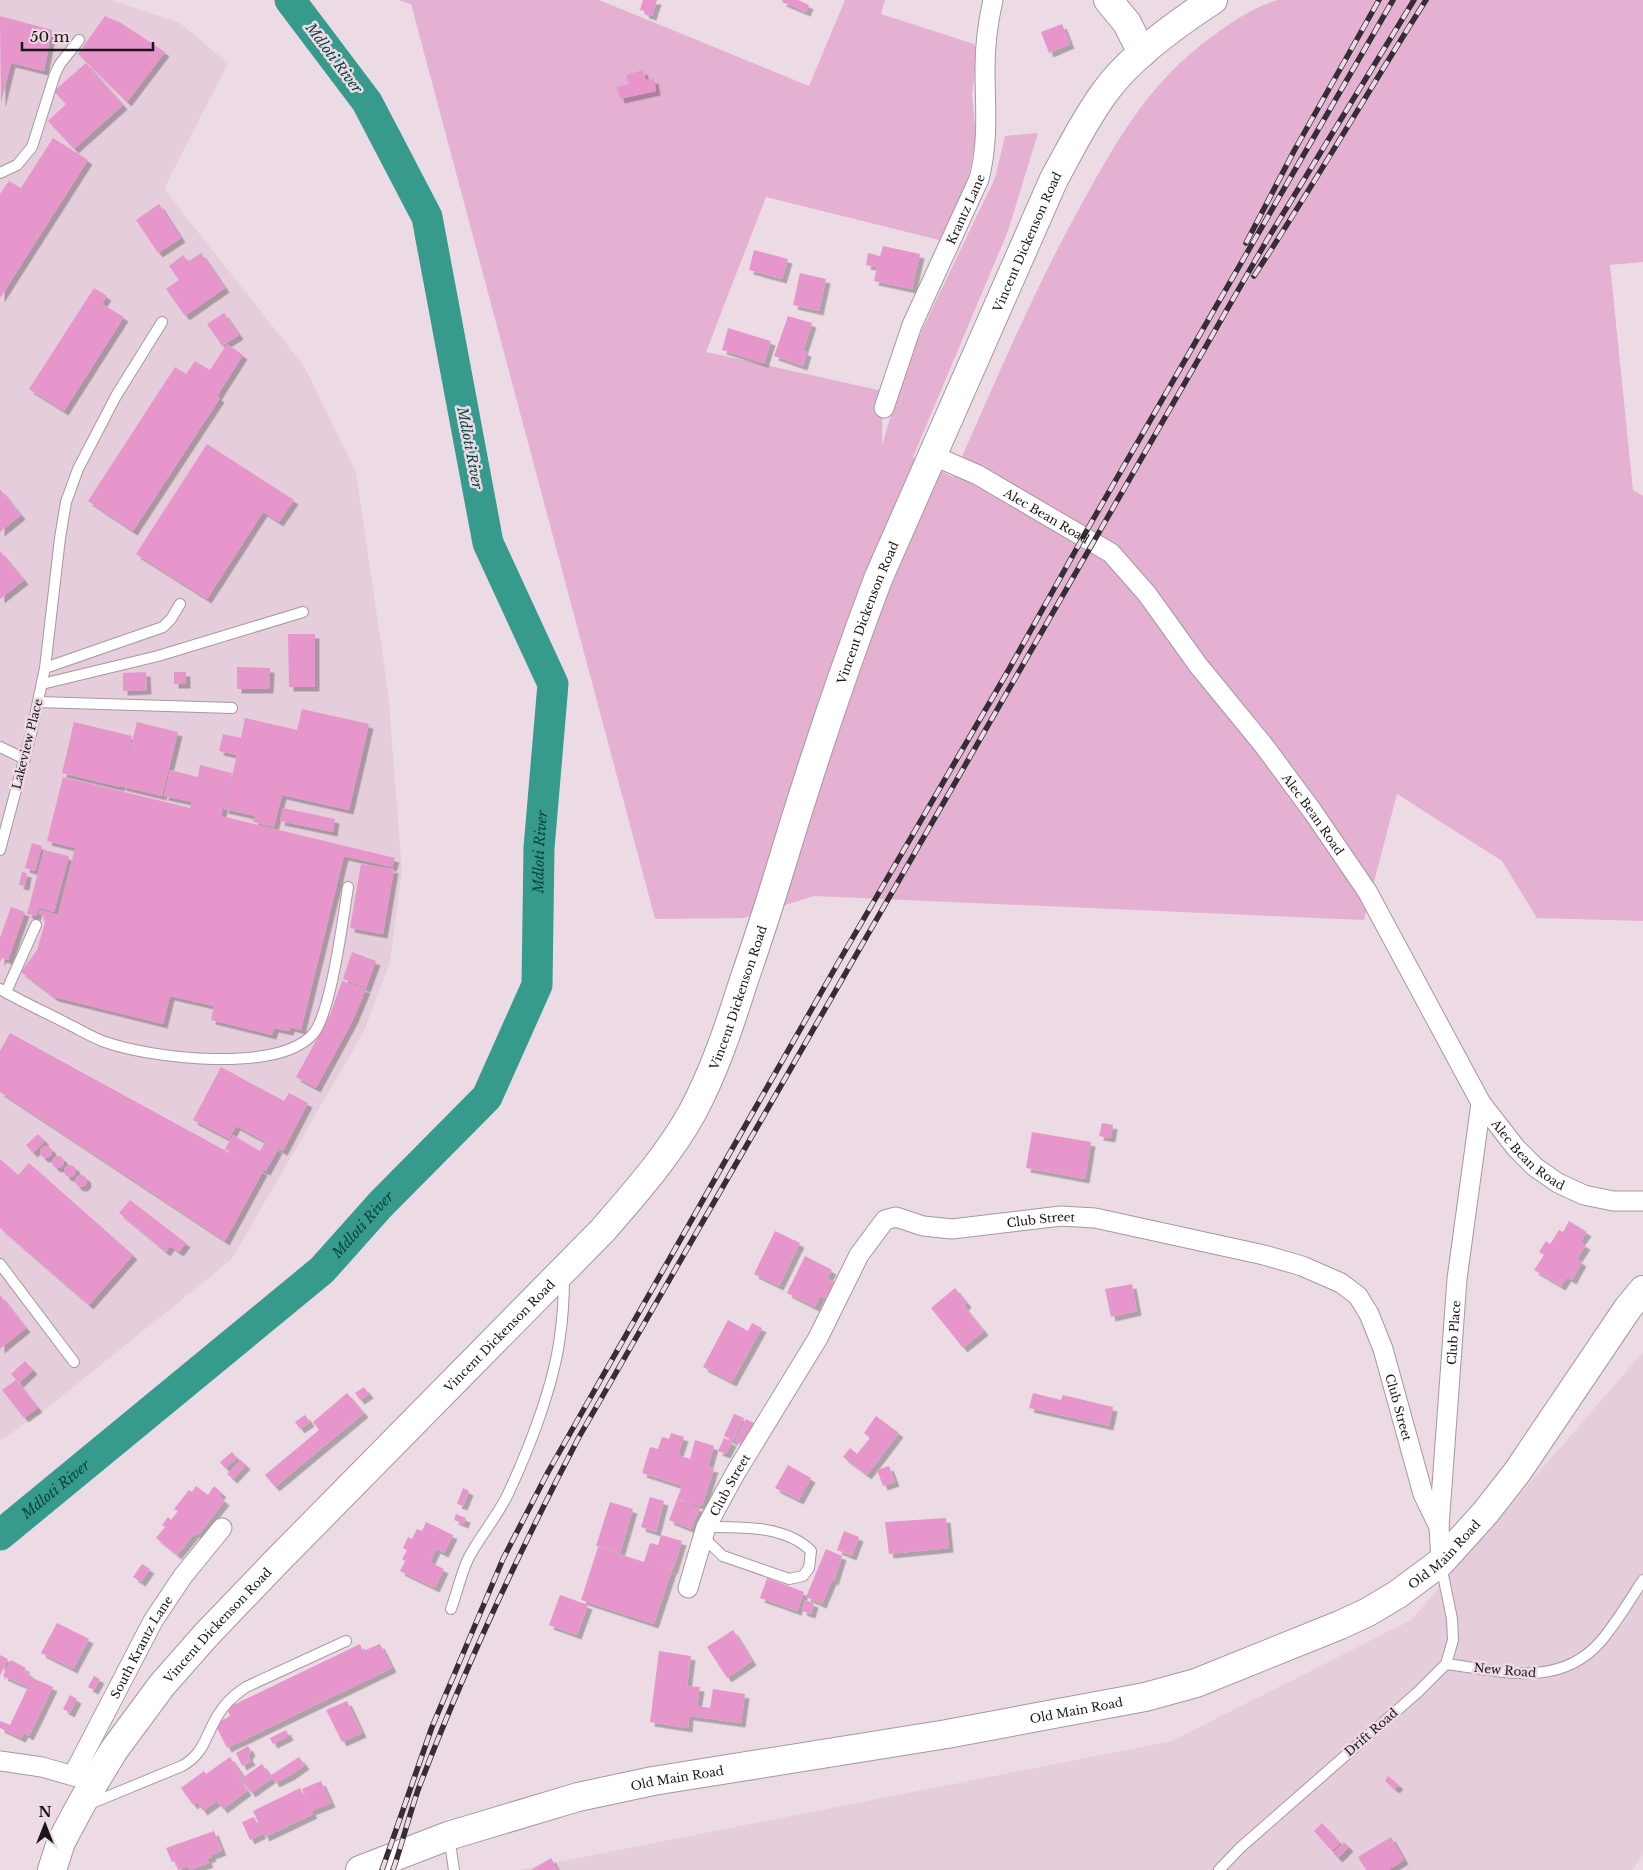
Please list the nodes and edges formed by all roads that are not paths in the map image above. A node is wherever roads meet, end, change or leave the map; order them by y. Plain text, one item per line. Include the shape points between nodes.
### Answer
1 (993, 0) edge
2 (1108, 0) edge
3 (1213, 0) edge
4 (79, 40) dead end
5 (1142, 54) junction
6 (0, 173) edge
7 (162, 322) dead end
8 (884, 408) dead end
9 (932, 455) junction
10 (180, 604) dead end
11 (303, 612) dead end
12 (45, 668) junction
13 (42, 684) junction
14 (38, 702) junction
15 (232, 708) dead end
16 (0, 747) edge
17 (25, 759) junction
18 (4, 823) edge
19 (0, 850) edge
20 (348, 887) dead end
21 (36, 925) dead end
22 (3, 991) edge
23 (1481, 1103) junction
24 (1643, 1201) edge
25 (0, 1264) edge
26 (564, 1270) junction
27 (1643, 1290) edge
28 (74, 1362) dead end
29 (1439, 1527) junction
30 (222, 1528) dead end
31 (705, 1532) junction
32 (1441, 1562) junction
33 (1643, 1580) edge
34 (688, 1588) dead end
35 (451, 1609) dead end
36 (346, 1641) dead end
37 (1446, 1664) junction
38 (0, 1760) edge
39 (84, 1779) junction
40 (79, 1809) junction
41 (448, 1836) junction
42 (52, 1870) edge
43 (360, 1870) edge
44 (454, 1870) edge
45 (1220, 1870) edge

1 - 8 street, Krantz Lane via 985,68 986,136 979,179 912,325
2 - 5 main road via 1126,23
3 - 5 main road, Vincent Dickenson Road
4 - 6 lane via 55,74 32,146 17,165
5 - 9 main road, Vincent Dickenson Road via 1105,92 1054,179
7 - 12 lane, Lakeview Place via 116,396 78,470 66,502
9 - 23 street, Alec Bean Road via 978,475 1111,553 1147,594 1198,665 1265,747 1367,891
9 - 26 main road, Vincent Dickenson Road via 852,647 714,1066 692,1113 670,1149 638,1190
10 - 12 lane via 172,619 163,626
11 - 13 lane via 158,656
12 - 13 lane, Lakeview Place
13 - 14 lane, Lakeview Place
14 - 15 lane
14 - 17 lane, Lakeview Place
16 - 17 lane
17 - 18 lane, Lakeview Place
18 - 19 lane, Lakeview Place
20 - 22 lane via 329,994 320,1023 314,1034 303,1043 284,1052 244,1059 165,1056 104,1042
21 - 22 lane
23 - 24 street, Alec Bean Road via 1516,1148 1558,1183 1584,1195 1613,1201
23 - 29 street, Club Place via 1458,1279
25 - 28 lane
26 - 35 lane via 560,1337 541,1410 508,1495 468,1560
26 - 39 main road, Vincent Dickenson Road via 207,1634 162,1684 114,1750
27 - 32 main road, Old Main Road via 1518,1471
29 - 31 street, Club Street via 1423,1494 1383,1349 1369,1314 1358,1296 1340,1283 1302,1266 1264,1255 1185,1236 1075,1216 952,1229 923,1226 896,1217 885,1220 860,1255 818,1338 736,1472
29 - 32 street, Club Place
30 - 39 street, South Krantz Lane via 183,1576 153,1621
31 - 31 lane via 754,1528 780,1534 804,1544 811,1551 809,1568 802,1576 789,1579 723,1556
31 - 34 street, Club Street
32 - 37 lane, Drift Road via 1453,1640
32 - 41 main road, Old Main Road via 1368,1612 1196,1683 1145,1697 947,1734 578,1796
33 - 37 lane, New Road via 1601,1641 1573,1664 1538,1673 1513,1673
36 - 40 lane via 231,1697 192,1760
37 - 45 lane, Drift Road via 1241,1846
38 - 39 street via 42,1766
39 - 40 main road, Vincent Dickenson Road
40 - 42 main road, Vincent Dickenson Road via 61,1842
41 - 43 main road, Old Main Road
41 - 44 lane

